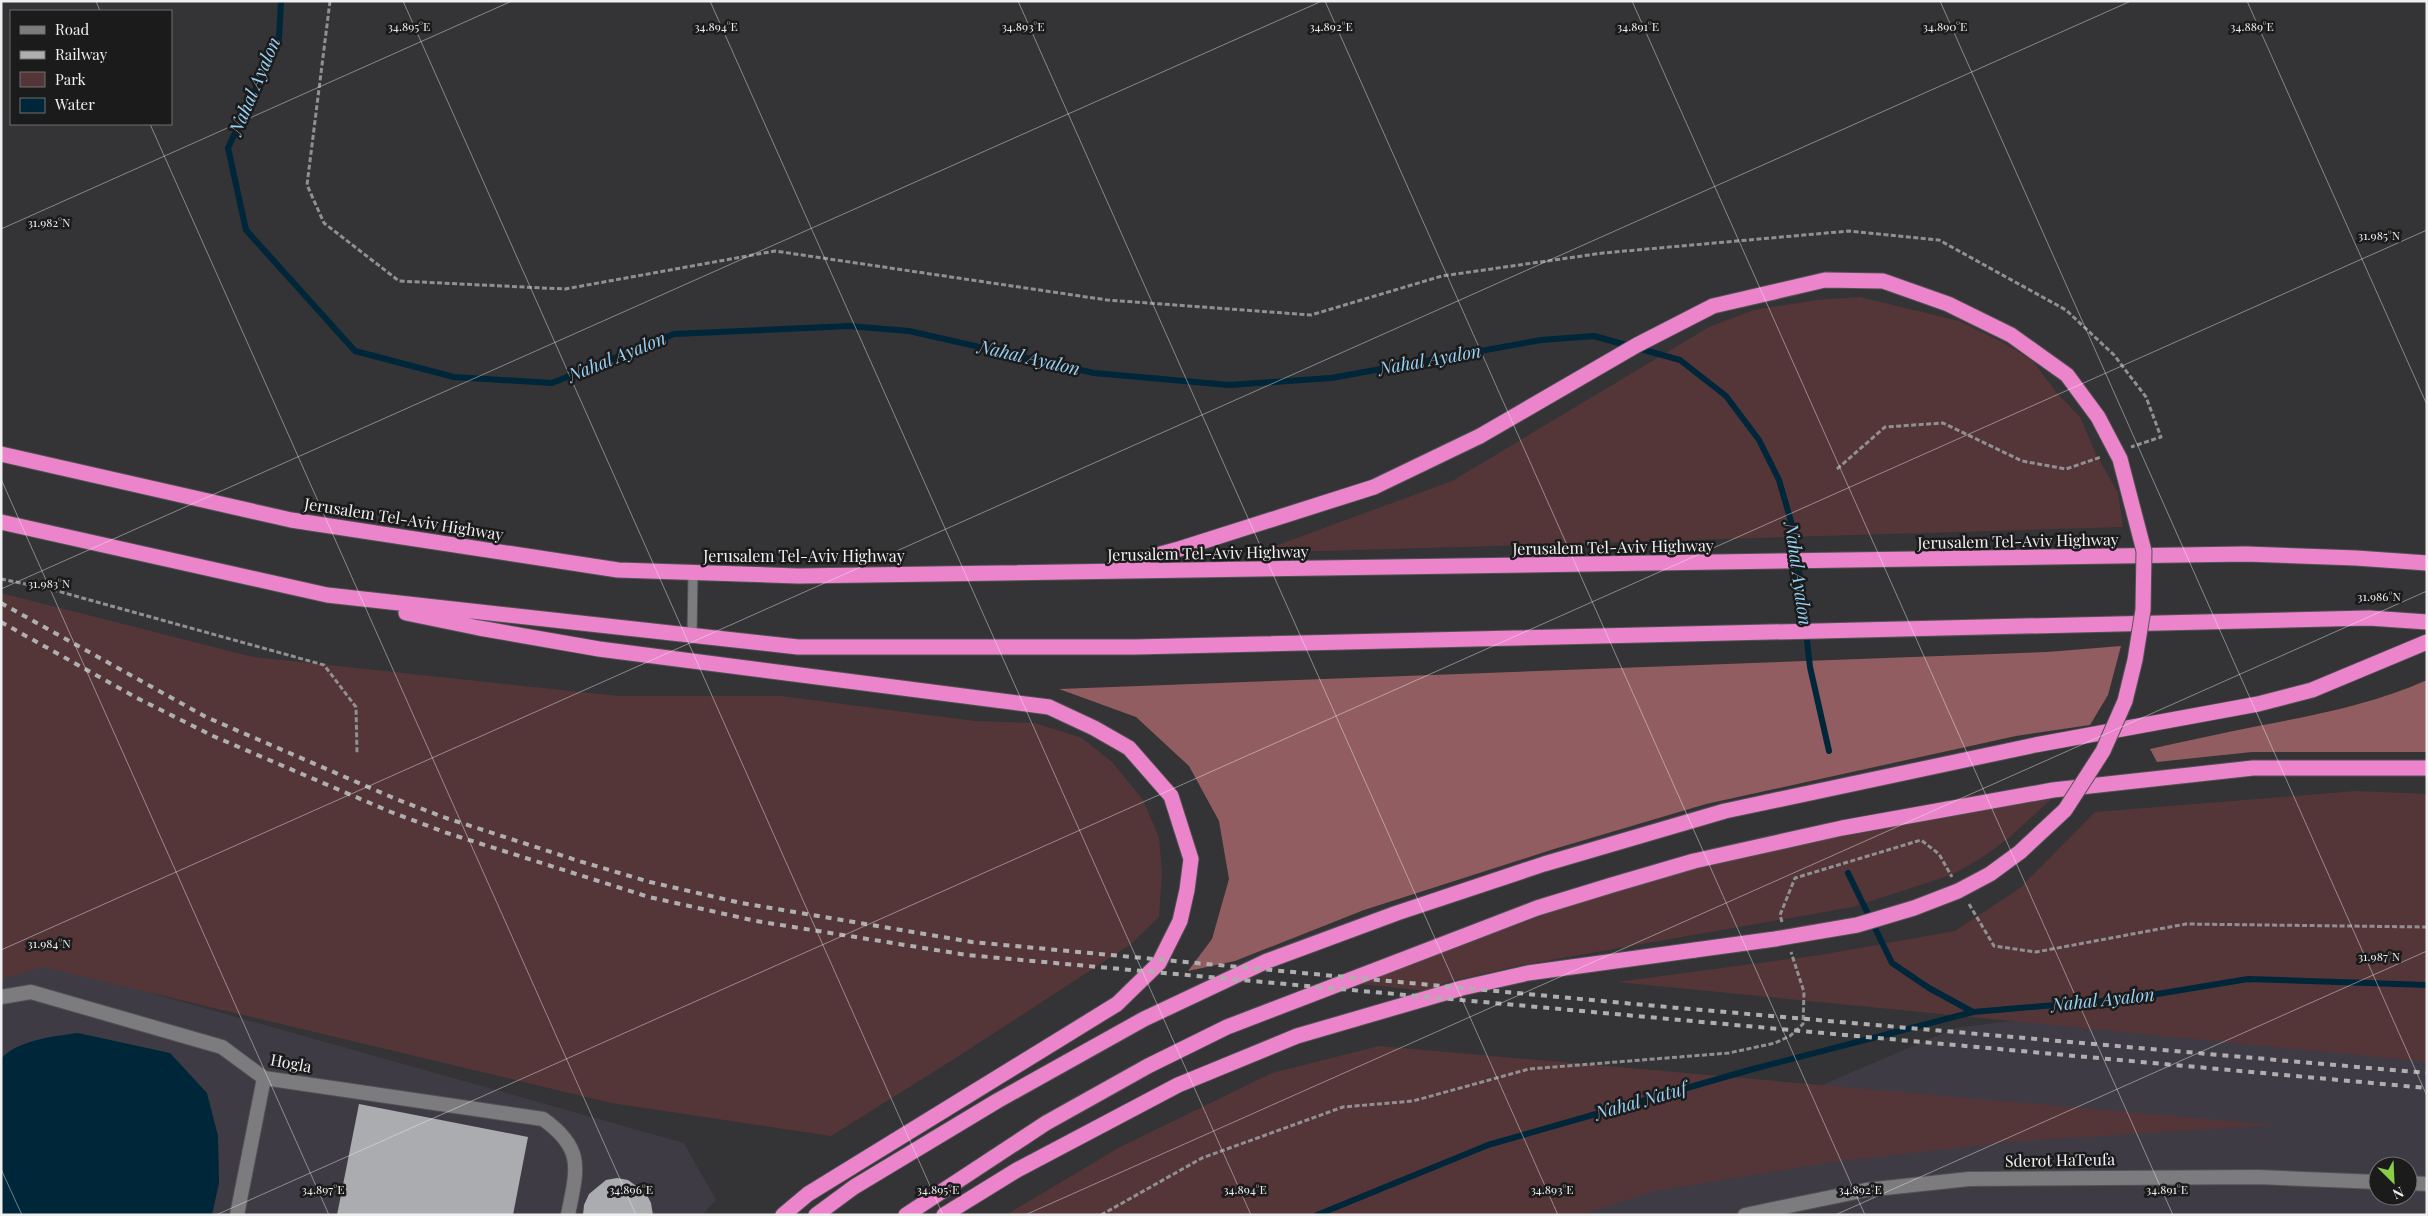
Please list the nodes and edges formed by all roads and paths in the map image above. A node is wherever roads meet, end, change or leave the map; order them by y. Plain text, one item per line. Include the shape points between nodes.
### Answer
1 (330, 1) edge
2 (2127, 449) dead end
3 (1, 454) edge
4 (2109, 454) dead end
5 (1837, 469) dead end
6 (1, 522) edge
7 (2427, 564) edge
8 (693, 572) junction
9 (856, 575) junction
10 (1, 579) edge
11 (327, 595) junction
12 (2427, 622) edge
13 (692, 636) junction
14 (2427, 642) edge
15 (357, 753) dead end
16 (2427, 768) edge
17 (1954, 879) dead end
18 (1964, 896) dead end
19 (1782, 924) dead end
20 (2427, 927) edge
21 (1790, 949) dead end
22 (1, 997) edge
23 (264, 1078) junction
24 (2368, 1182) edge
25 (237, 1215) edge
26 (568, 1215) edge
27 (783, 1215) edge
28 (816, 1215) edge
29 (906, 1215) edge
30 (944, 1215) edge
31 (1101, 1215) edge
32 (1745, 1215) edge

1 - 2 path via 307,185 324,223 399,281 565,289 775,251 1107,300 1311,315 1442,276 1603,253 1849,231 1939,240 2066,310 2114,355 2146,397 2162,437
3 - 8 highway, Jerusalem Tel-Aviv Highway via 292,520 618,570
4 - 5 path via 2066,469 2022,462 1943,423 1885,427
6 - 11 highway
7 - 9 highway, Jerusalem Tel-Aviv Highway via 2246,554
8 - 9 highway, Jerusalem Tel-Aviv Highway
8 - 13 lane
9 - 30 highway, bridge via 1104,568 1140,560 1374,487 1480,436 1713,306 1825,280 1883,281 1948,304 2011,335 2067,375 2098,417 2120,459 2144,551 2143,610 2135,660 2125,700 2103,751 2065,810 2020,852 1990,874 1949,895 1858,925 1518,975 1453,990 1297,1036 1178,1085 1017,1170
10 - 15 path via 50,589 324,665 356,708
11 - 13 highway
11 - 27 highway via 479,628 599,649 1049,707 1129,748 1171,796 1191,859 1180,921 1159,963 1117,1004 808,1194
12 - 13 highway via 2369,618 1135,647 798,647
14 - 28 highway via 2312,690 2258,704 2035,745 1725,811 1544,864 1398,913 1267,961 1144,1019 989,1106 854,1187
16 - 29 highway via 2253,768 2053,790 1842,828 1694,861 1612,884 1537,908 1227,1027 1148,1066 1046,1123
17 - 19 path via 1939,854 1922,840 1795,878 1780,915
18 - 20 path via 1994,946 2036,952 2186,924
21 - 31 path via 1804,992 1803,1024 1790,1036 1774,1043 1729,1053 1529,1069 1413,1101 1343,1107 1202,1158
22 - 23 street, Hogla via 31,992 222,1047
23 - 25 street
23 - 26 street, Hogla via 543,1119 571,1145 576,1167
24 - 32 street, Sderot HaTeufa via 2258,1178 1969,1179 1866,1190

